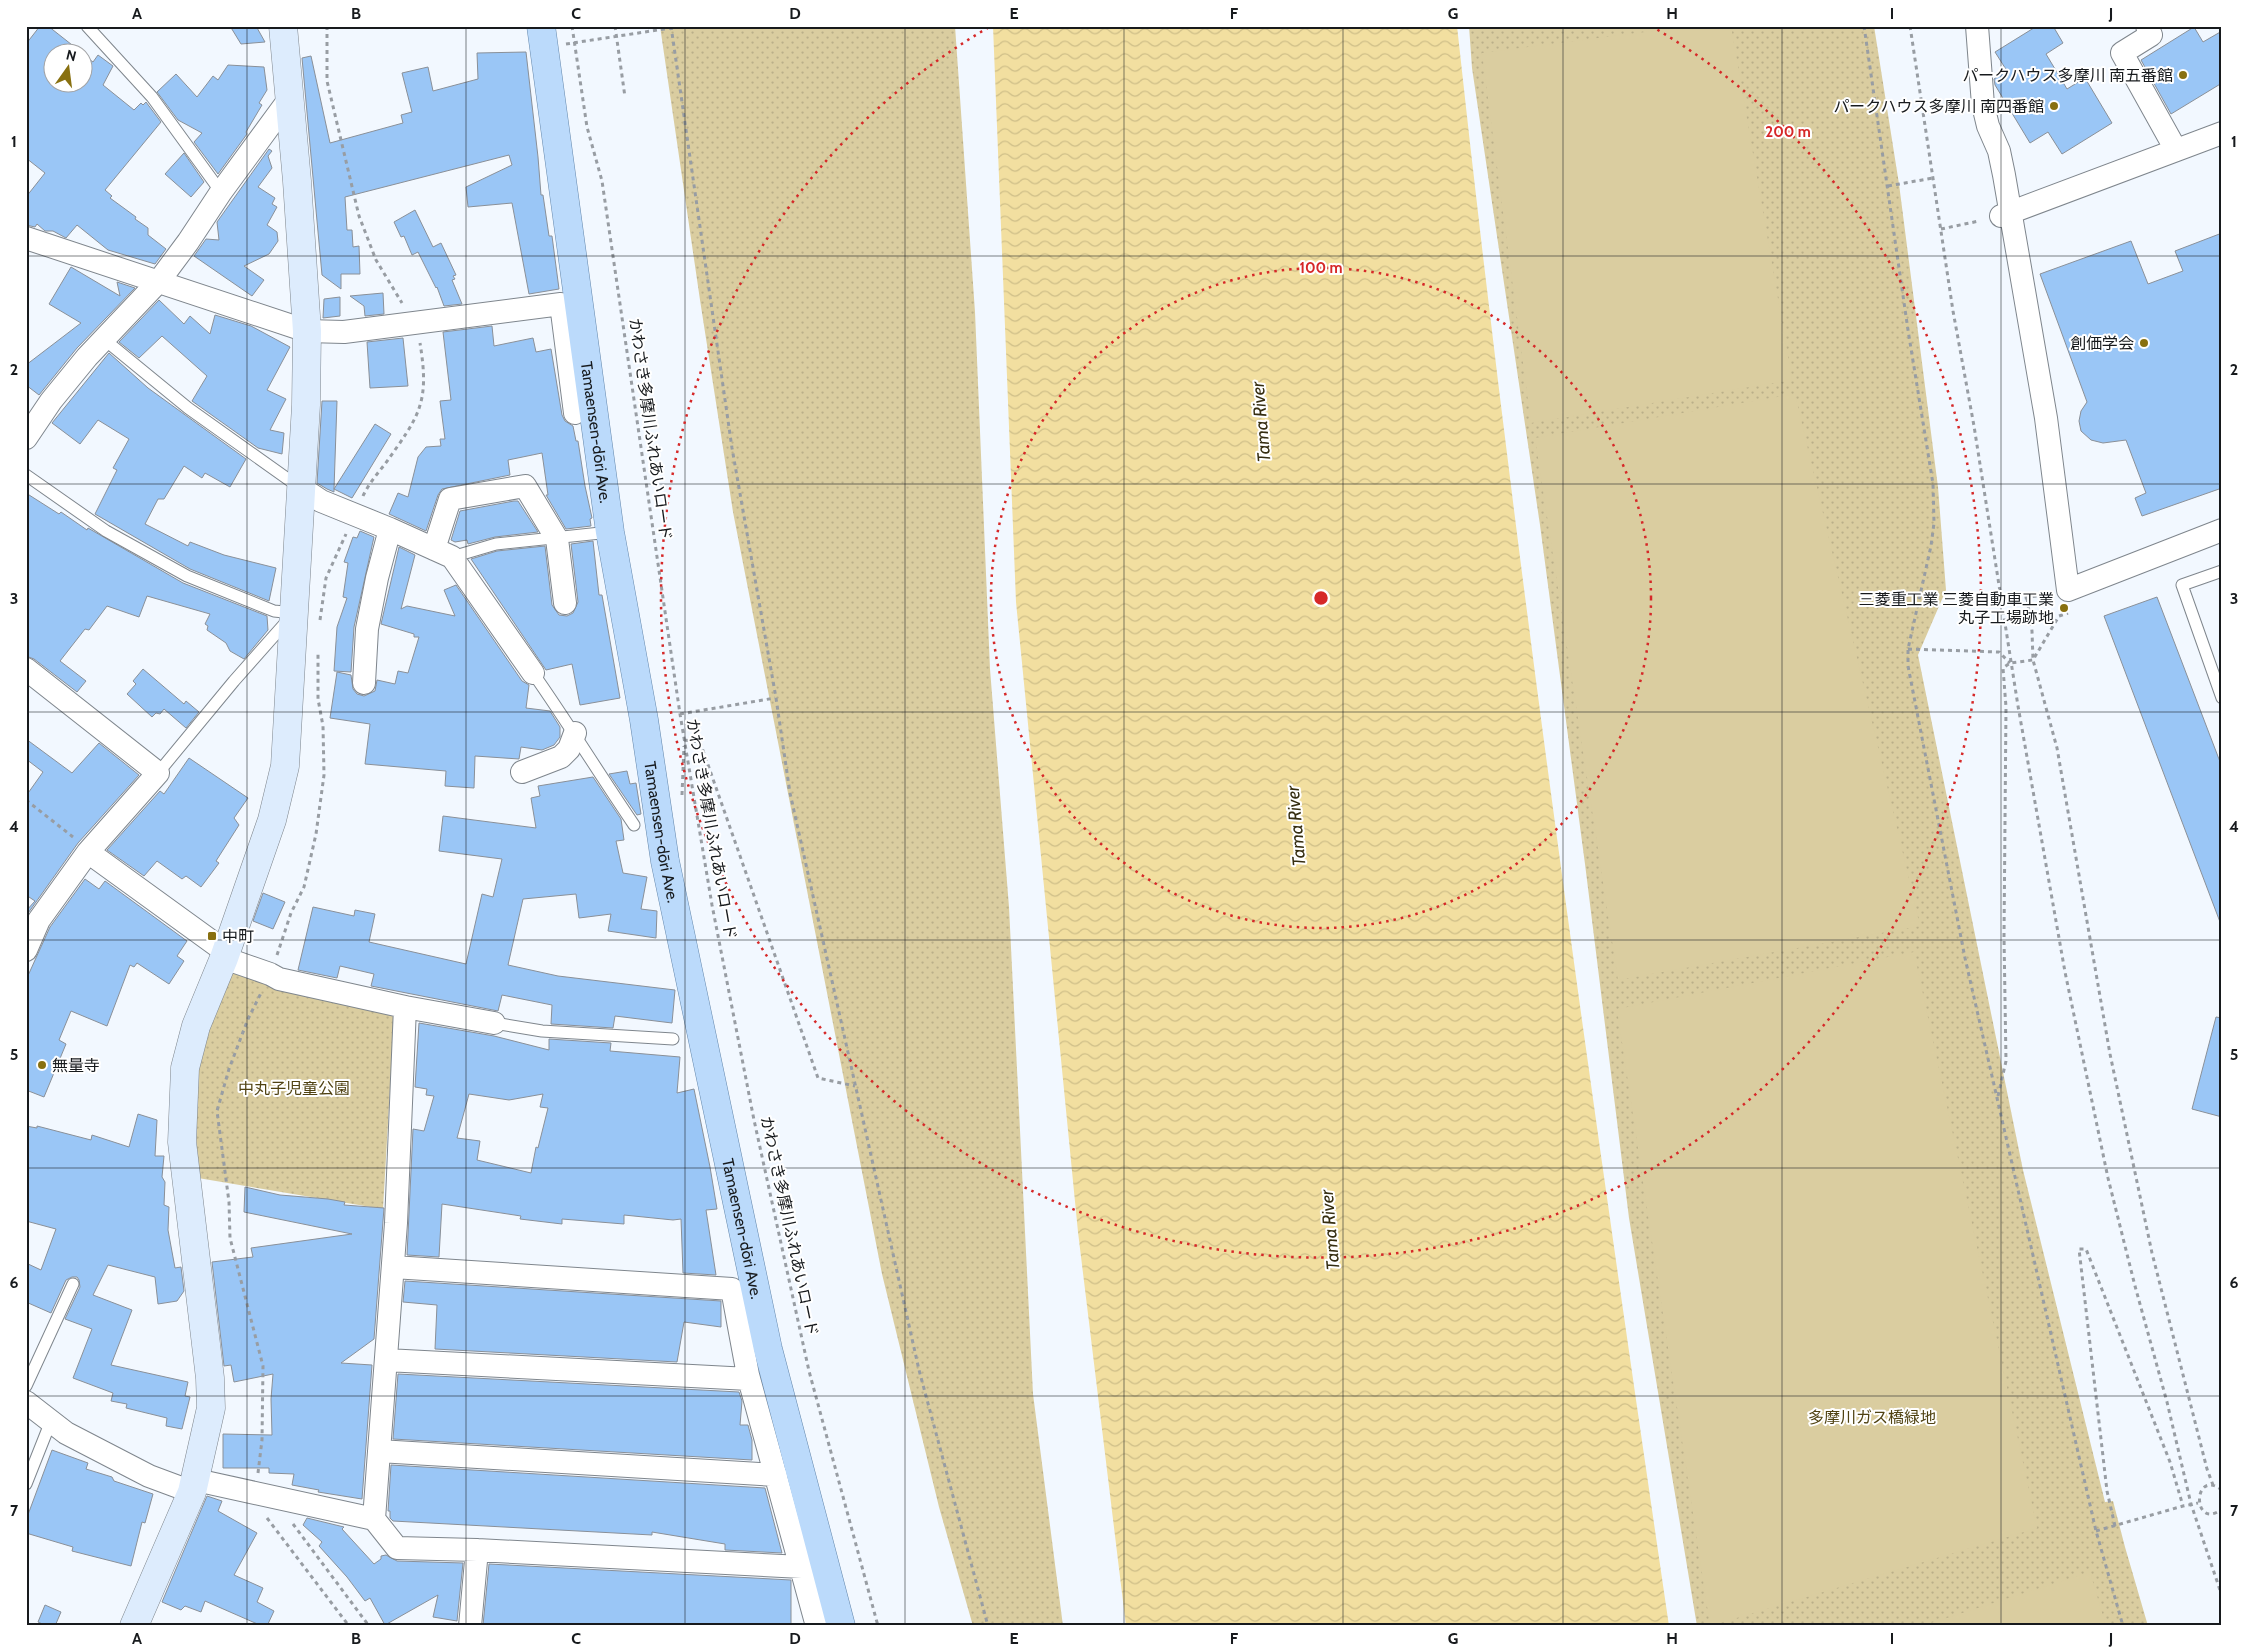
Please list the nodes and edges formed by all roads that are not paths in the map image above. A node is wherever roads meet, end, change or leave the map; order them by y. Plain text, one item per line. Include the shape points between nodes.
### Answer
1 (87, 26) edge
2 (283, 26) edge
3 (541, 26) edge
4 (2147, 26) edge
5 (1982, 27) edge
6 (290, 98) junction
7 (2222, 133) edge
8 (2176, 150) junction
9 (221, 192) junction
10 (2005, 215) junction
11 (26, 238) edge
12 (159, 281) junction
13 (307, 331) junction
14 (105, 340) junction
15 (575, 413) dead end
16 (26, 438) edge
17 (26, 474) edge
18 (300, 487) junction
19 (390, 530) junction
20 (2222, 530) edge
21 (610, 532) junction
22 (557, 539) junction
23 (443, 553) junction
24 (2222, 571) edge
25 (565, 603) dead end
26 (294, 613) junction
27 (26, 669) edge
28 (533, 674) joint
29 (364, 684) dead end
30 (2222, 698) edge
31 (575, 733) junction
32 (522, 772) dead end
33 (158, 773) junction
34 (634, 825) dead end
35 (89, 851) junction
36 (26, 950) edge
37 (225, 955) junction
38 (405, 1007) junction
39 (494, 1023) joint
40 (673, 1039) dead end
41 (393, 1267) junction
42 (73, 1284) dead end
43 (386, 1360) junction
44 (749, 1379) junction
45 (26, 1386) edge
46 (26, 1402) edge
47 (51, 1421) junction
48 (379, 1451) junction
49 (776, 1475) junction
50 (26, 1484) edge
51 (194, 1486) junction
52 (374, 1518) junction
53 (476, 1550) junction
54 (802, 1567) junction
55 (134, 1626) edge
56 (470, 1626) edge
57 (817, 1626) edge
58 (841, 1626) edge

1 - 9 lane via 152,97
2 - 6 street
3 - 21 main road, Tamaensen-dōri Ave.
4 - 8 street via 2151,35 2122,53
5 - 10 street via 1983,105 1999,151
6 - 9 street
6 - 13 street
7 - 8 street
8 - 10 street
9 - 12 street
10 - 20 street via 2046,418 2068,590
11 - 12 street
12 - 13 street
12 - 14 street
13 - 15 street via 344,332 561,304
13 - 18 street
14 - 16 street via 51,401
14 - 18 lane via 188,408
17 - 26 lane via 106,532 187,576 274,611
18 - 19 street via 321,501
18 - 26 street
19 - 23 street
19 - 29 street via 376,578 367,629
21 - 22 lane
21 - 58 main road, Tamaensen-dōri Ave. via 644,720 665,861 700,1030 768,1349
22 - 23 lane
22 - 23 street via 525,486 450,499
22 - 25 street
23 - 28 street
24 - 30 lane via 2182,585
26 - 33 lane
26 - 37 street via 285,766 280,792
27 - 33 street
28 - 31 lane
31 - 32 street via 562,757
31 - 34 lane via 584,752
33 - 35 street
35 - 36 street via 39,920
35 - 37 street
37 - 38 street via 279,979
37 - 51 street via 196,1026 185,1068 183,1093 182,1142 211,1408
38 - 39 street
38 - 41 street
39 - 40 lane via 542,1031
41 - 43 street
41 - 44 street via 732,1289
42 - 45 lane
43 - 44 street
43 - 48 street
44 - 49 street
46 - 47 street
47 - 50 lane
47 - 51 street via 66,1433 150,1476
48 - 49 street
48 - 52 street
49 - 54 street
51 - 52 street via 268,1496
51 - 55 street
52 - 53 street via 397,1548
53 - 54 street
53 - 56 street
54 - 57 street

